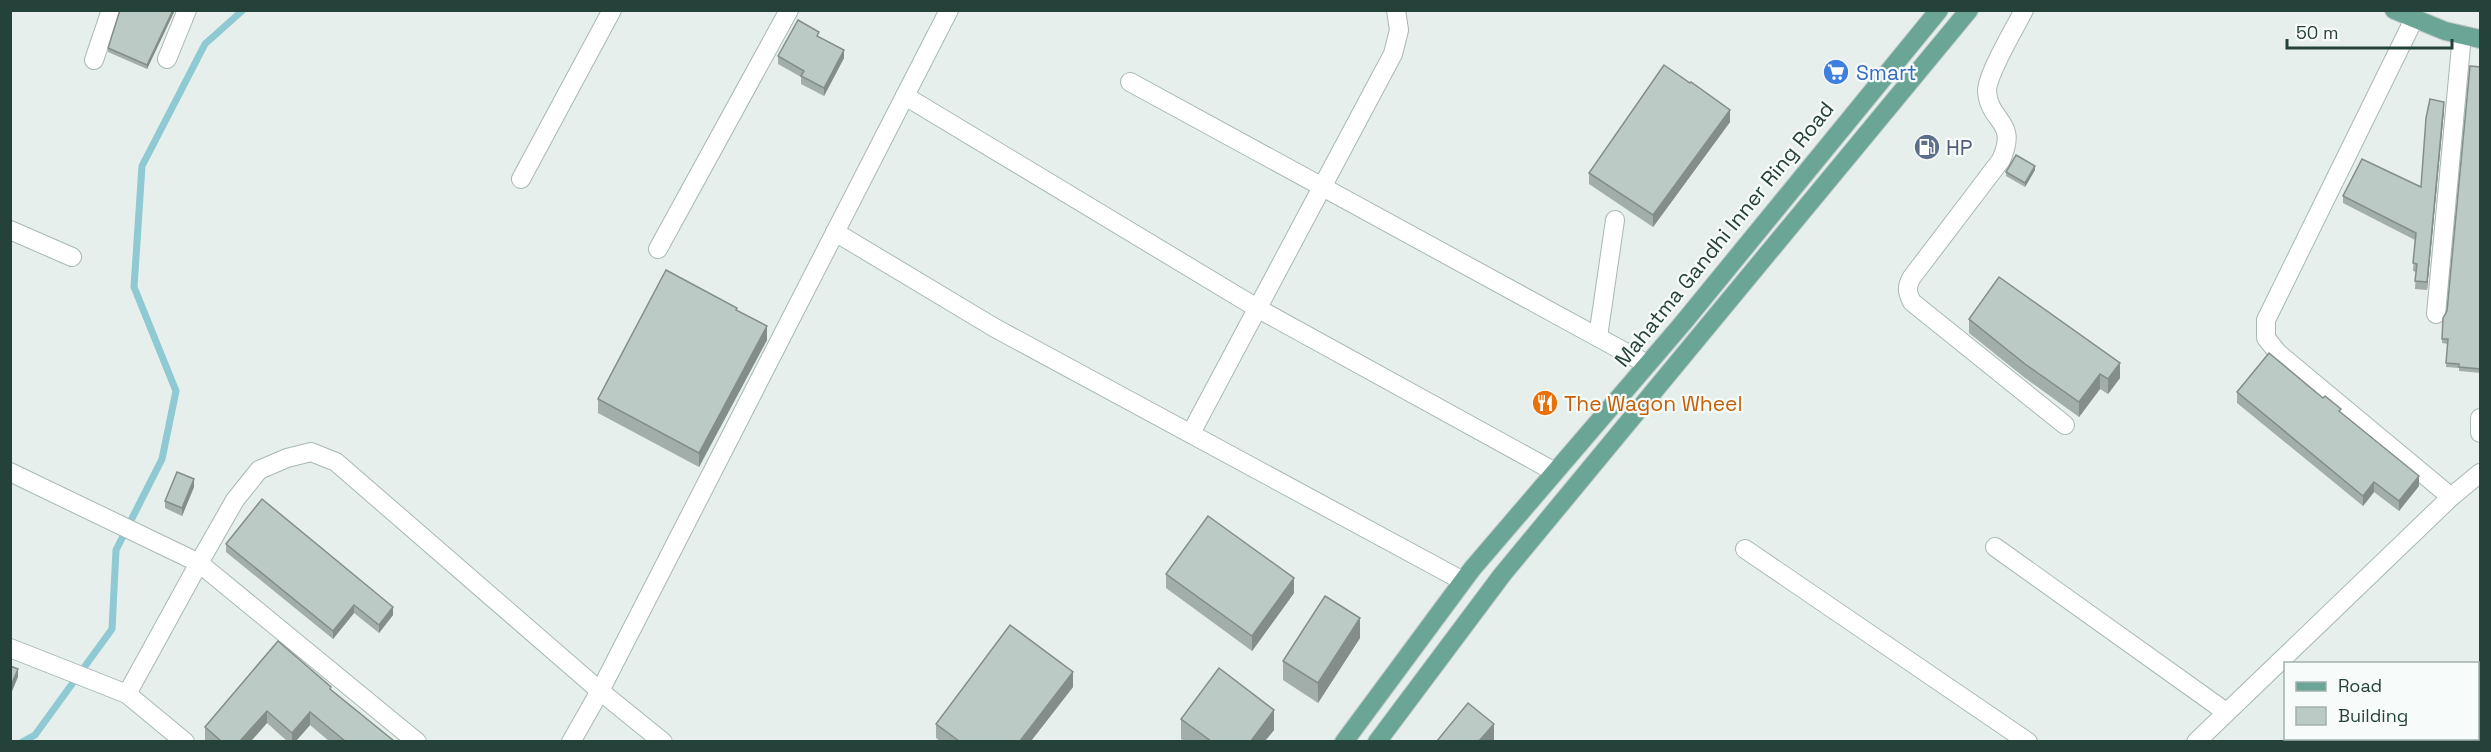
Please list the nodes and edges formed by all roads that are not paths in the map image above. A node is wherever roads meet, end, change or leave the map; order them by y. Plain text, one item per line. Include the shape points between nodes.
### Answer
1 (111, 10) edge
2 (188, 10) edge
3 (612, 10) edge
4 (789, 10) edge
5 (949, 10) edge
6 (1396, 10) edge
7 (1939, 10) edge
8 (1969, 10) edge
9 (2024, 10) edge
10 (2394, 10) edge
11 (2414, 19) junction
12 (2462, 35) junction
13 (2481, 39) edge
14 (167, 59) dead end
15 (94, 60) dead end
16 (1130, 82) dead end
17 (905, 96) junction
18 (521, 179) dead end
19 (1323, 186) junction
20 (1615, 220) dead end
21 (10, 230) edge
22 (835, 232) junction
23 (658, 249) dead end
24 (72, 257) dead end
25 (1257, 308) junction
26 (2436, 314) dead end
27 (1598, 337) junction
28 (1647, 364) junction
29 (2481, 418) edge
30 (2065, 425) dead end
31 (2481, 433) edge
32 (1191, 434) junction
33 (10, 472) edge
34 (1555, 472) junction
35 (2481, 473) edge
36 (2451, 497) junction
37 (1995, 547) dead end
38 (1744, 549) dead end
39 (199, 563) junction
40 (1463, 581) junction
41 (10, 648) edge
42 (600, 691) junction
43 (127, 694) junction
44 (2226, 712) junction
45 (185, 741) edge
46 (417, 741) edge
47 (571, 741) edge
48 (663, 741) edge
49 (1344, 741) edge
50 (1377, 741) edge
51 (2028, 741) edge
52 (2196, 741) edge

1 - 15 street
2 - 14 street
3 - 18 street
4 - 23 street
5 - 17 street
6 - 19 street via 1399,30 1392,54
7 - 28 main road, Mahatma Gandhi Inner Ring Road
8 - 50 main road via 1502,575
9 - 30 street via 1988,81 1990,103 2006,129 2008,144 2001,160 1912,277 1907,293 1912,303
10 - 11 main road
11 - 12 main road
11 - 36 street via 2266,320 2266,338 2278,353
12 - 13 main road
12 - 26 street
16 - 19 street
17 - 22 street
17 - 25 street
19 - 25 street
19 - 27 street
20 - 27 street
21 - 24 street
22 - 32 street via 995,328
22 - 42 street
25 - 32 street
25 - 34 street
27 - 28 street
28 - 34 main road, Mahatma Gandhi Inner Ring Road
29 - 31 street
32 - 40 street
33 - 39 street
34 - 40 main road, Mahatma Gandhi Inner Ring Road
35 - 36 street
36 - 44 street
37 - 44 street
38 - 51 street
39 - 42 street via 235,500 259,470 311,452 336,462
39 - 43 street
39 - 46 street
40 - 49 main road, Mahatma Gandhi Inner Ring Road
41 - 43 street
42 - 47 street
42 - 48 street
43 - 45 street
44 - 52 street

